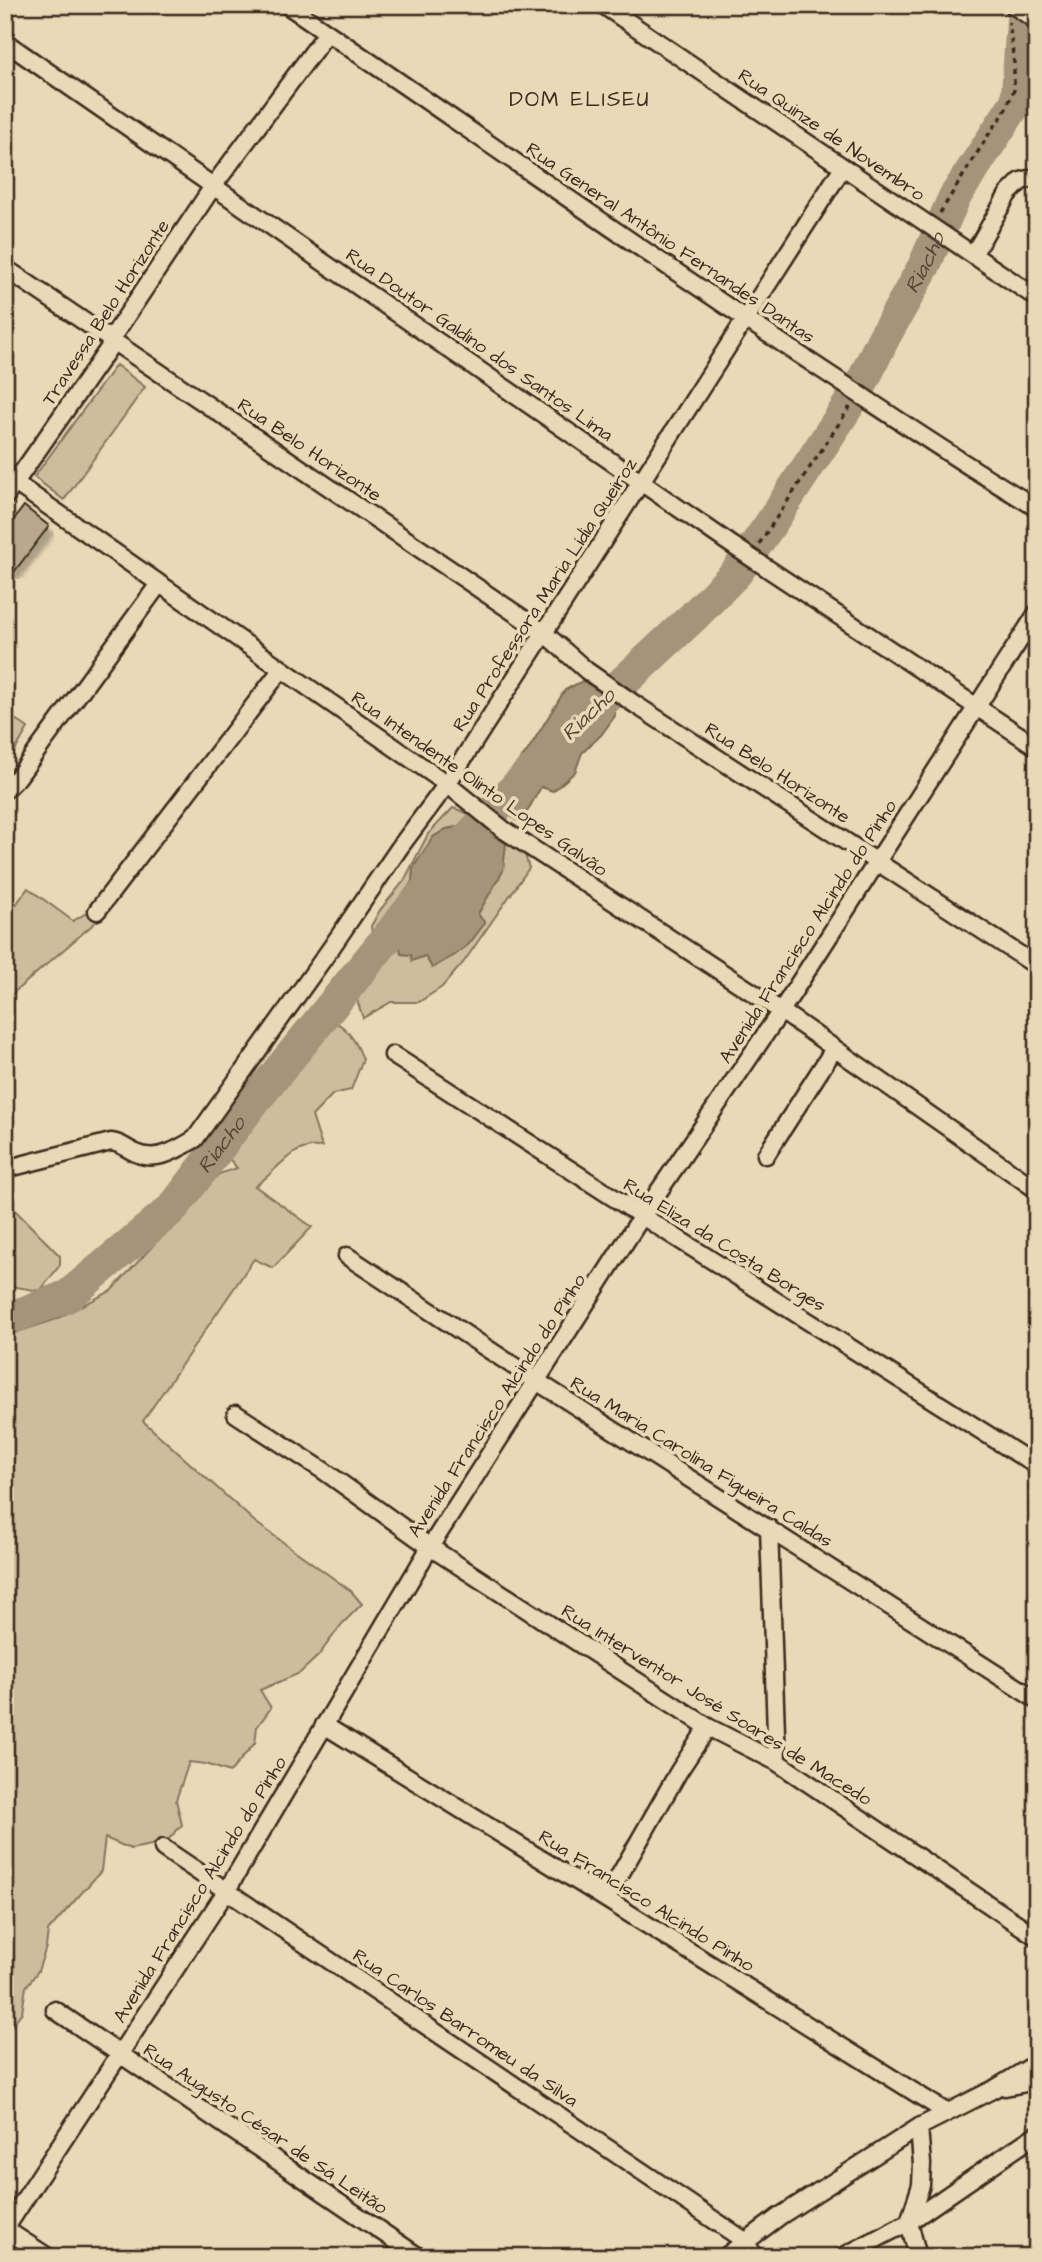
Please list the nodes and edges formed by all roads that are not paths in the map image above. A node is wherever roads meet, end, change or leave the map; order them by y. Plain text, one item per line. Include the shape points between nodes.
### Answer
1 (287, 5) edge
2 (603, 5) edge
3 (1011, 9) edge
4 (1037, 21) edge
5 (327, 33) junction
6 (5, 42) edge
7 (843, 167) junction
8 (1037, 177) edge
9 (214, 185) junction
10 (973, 256) junction
11 (5, 268) edge
12 (1037, 298) edge
13 (745, 319) junction
14 (111, 339) junction
15 (641, 482) junction
16 (8, 486) edge
17 (1037, 508) edge
18 (159, 584) junction
19 (1037, 613) edge
20 (543, 632) junction
21 (281, 670) junction
22 (975, 706) junction
23 (1037, 747) edge
24 (447, 784) junction
25 (5, 790) edge
26 (878, 862) junction
27 (97, 911) dead end
28 (1037, 966) edge
29 (781, 1011) junction
30 (834, 1049) junction
31 (393, 1055) dead end
32 (766, 1155) dead end
33 (5, 1169) edge
34 (1037, 1190) edge
35 (642, 1216) junction
36 (347, 1256) dead end
37 (538, 1382) junction
38 (236, 1414) dead end
39 (1037, 1466) edge
40 (769, 1528) junction
41 (430, 1547) junction
42 (1037, 1700) edge
43 (324, 1725) junction
44 (708, 1727) junction
45 (777, 1762) junction
46 (163, 1848) dead end
47 (226, 1890) junction
48 (606, 1899) junction
49 (1037, 1937) edge
50 (55, 2010) dead end
51 (120, 2056) junction
52 (1037, 2063) edge
53 (1037, 2081) edge
54 (994, 2089) junction
55 (946, 2112) junction
56 (919, 2127) junction
57 (1037, 2134) edge
58 (909, 2222) junction
59 (5, 2229) edge
60 (745, 2241) junction
61 (48, 2257) edge
62 (419, 2257) edge
63 (725, 2257) edge
64 (755, 2257) edge
65 (842, 2257) edge
66 (918, 2257) edge

1 - 5 street, Rua General Antônio Fernandes Dantas
2 - 7 street, Rua Quinze de Novembro
3 - 4 street
5 - 9 street, Travessa Belo Horizonte
5 - 13 street, Rua General Antônio Fernandes Dantas
6 - 9 street, Rua Doutor Galdino dos Santos Lima
7 - 10 street, Rua Quinze de Novembro
7 - 13 street, Rua Professora Maria Lídia Queiroz
8 - 10 street via 1021,181 1008,194
9 - 14 street, Travessa Belo Horizonte
9 - 15 street, Rua Doutor Galdino dos Santos Lima
10 - 12 street, Rua Quinze de Novembro
11 - 14 street, Rua Belo Horizonte
13 - 15 street, Rua Professora Maria Lídia Queiroz
13 - 17 street, Rua General Antônio Fernandes Dantas
14 - 16 street, Travessa Belo Horizonte via 109,348
14 - 20 street, Rua Belo Horizonte
15 - 20 street, Rua Professora Maria Lídia Queiroz
15 - 22 street, Rua Doutor Galdino dos Santos Lima
16 - 18 street, Rua Intendente Olinto Lopes Galvão
18 - 21 street, Rua Intendente Olinto Lopes Galvão
18 - 25 street
19 - 22 street, Avenida Francisco Alcindo do Pinho
20 - 24 street, Rua Professora Maria Lídia Queiroz
20 - 26 street, Rua Belo Horizonte via 587,671 636,705
21 - 24 street, Rua Intendente Olinto Lopes Galvão
21 - 27 street
22 - 23 street, Rua Doutor Galdino dos Santos Lima
22 - 26 street, Avenida Francisco Alcindo do Pinho
24 - 29 street, Rua Intendente Olinto Lopes Galvão via 504,830
24 - 33 street, Rua Professora Maria Lídia Queiroz via 195,1139 156,1156 134,1153 120,1142 111,1142
26 - 28 street, Rua Belo Horizonte
26 - 29 street, Avenida Francisco Alcindo do Pinho
29 - 30 street, Rua Intendente Olinto Lopes Galvão
29 - 35 street, Avenida Francisco Alcindo do Pinho
30 - 32 street
30 - 34 street, Rua Intendente Olinto Lopes Galvão
31 - 35 street, Rua Eliza da Costa Borges
35 - 37 street, Avenida Francisco Alcindo do Pinho
35 - 39 street, Rua Eliza da Costa Borges
36 - 37 street, Rua Maria Carolina Figueira Caldas
37 - 40 street, Rua Maria Carolina Figueira Caldas
37 - 41 street, Avenida Francisco Alcindo do Pinho
38 - 41 street, Rua Interventor José Soares de Macedo
40 - 42 street, Rua Maria Carolina Figueira Caldas
40 - 45 street
41 - 43 street, Avenida Francisco Alcindo do Pinho
41 - 44 street, Rua Interventor José Soares de Macedo
43 - 47 street, Avenida Francisco Alcindo do Pinho
43 - 48 street, Rua Francisco Alcindo Pinho
44 - 45 street, Rua Interventor José Soares de Macedo
44 - 48 street
45 - 49 street, Rua Interventor José Soares de Macedo
46 - 47 street, Rua Carlos Barromeu da Silva
47 - 51 street, Avenida Francisco Alcindo do Pinho
47 - 60 street, Rua Carlos Barromeu da Silva
48 - 55 street, Rua Francisco Alcindo Pinho
50 - 51 street, Rua Augusto César de Sá Leitão
51 - 59 street, Avenida Francisco Alcindo do Pinho
51 - 62 street, Rua Augusto César de Sá Leitão
52 - 54 street
53 - 54 street
54 - 55 street
55 - 56 street
56 - 58 street via 921,2185
56 - 60 street
57 - 58 street
58 - 65 street
58 - 66 street
59 - 61 street
60 - 63 street
60 - 64 street

